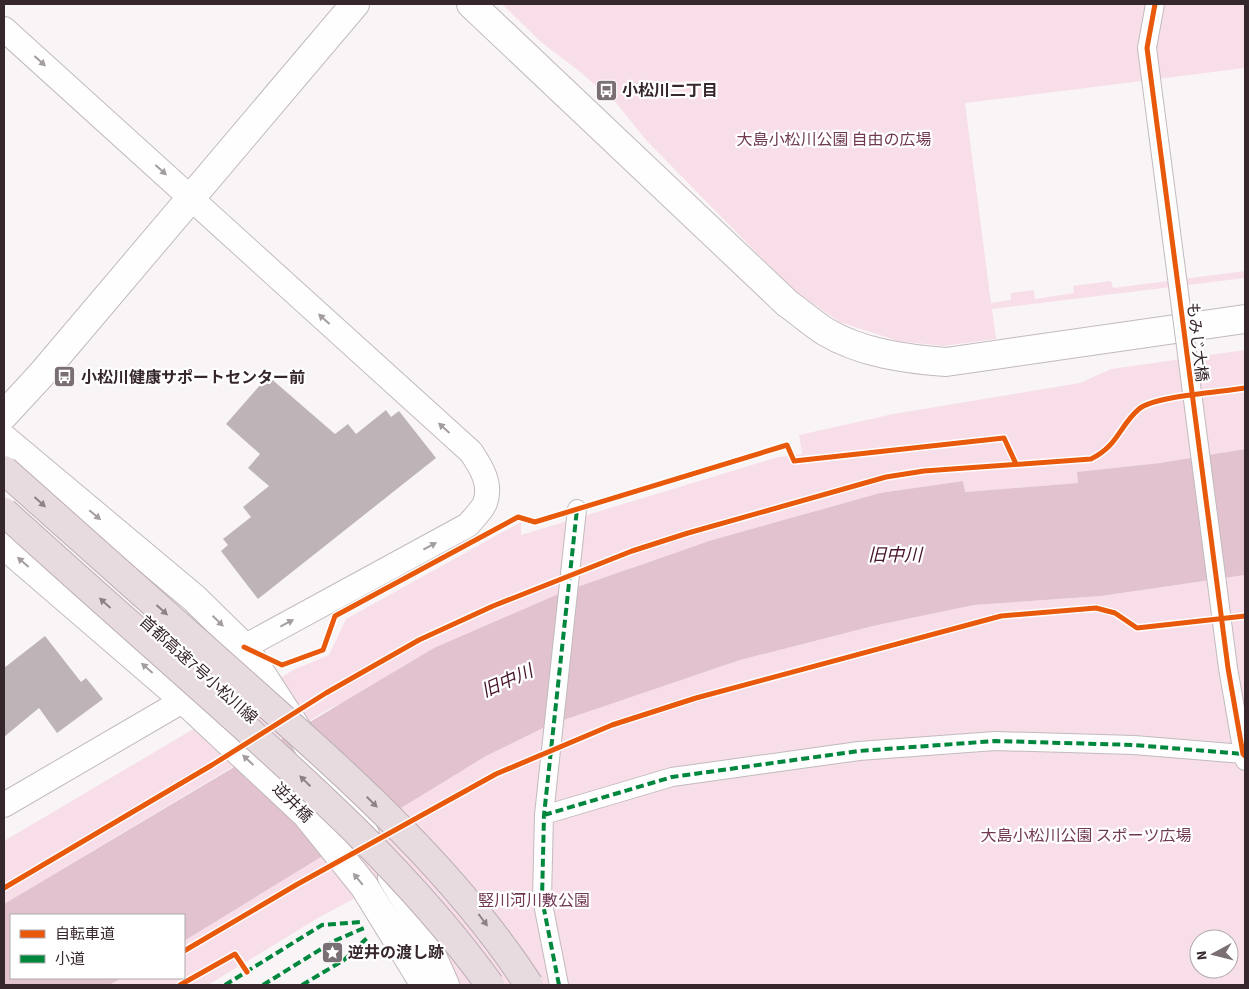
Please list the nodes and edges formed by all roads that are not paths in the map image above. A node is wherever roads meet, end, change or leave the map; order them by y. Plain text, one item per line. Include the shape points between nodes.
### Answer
1 (355, 4) edge
2 (471, 4) edge
3 (1155, 4) edge
4 (4, 29) edge
5 (191, 197) junction
6 (1245, 319) edge
7 (4, 414) edge
8 (4, 439) edge
9 (4, 470) edge
10 (577, 509) dead end
11 (4, 512) edge
12 (4, 545) edge
13 (244, 647) junction
14 (184, 700) junction
15 (1244, 757) edge
16 (4, 805) edge
17 (544, 815) junction
18 (425, 985) edge
19 (445, 985) edge
20 (490, 985) edge
21 (529, 985) edge
22 (558, 985) edge

1 - 5 street
2 - 6 street via 788,304 827,332 861,348 910,360 946,362
3 - 15 street, もみじ大橋, bridge via 1147,48 1228,668
4 -> 5 street
5 - 7 street via 41,375
13 -> 5 street via 468,525 485,503 487,487 484,470 471,452
8 -> 13 street via 194,598
9 -> 21 highway, 首都高速7号小松川線, bridge via 322,752 442,871 482,918
10 - 17 street
20 -> 11 highway, 首都高速7号小松川線, bridge via 459,942 421,899 304,780
14 -> 12 street, 逆井橋
13 - 19 street, bridge via 337,787 411,909
14 - 16 street
18 -> 14 street, 逆井橋 via 364,886 306,814
15 - 17 street via 1134,745 996,741 860,752 672,777
17 - 22 street via 542,899

